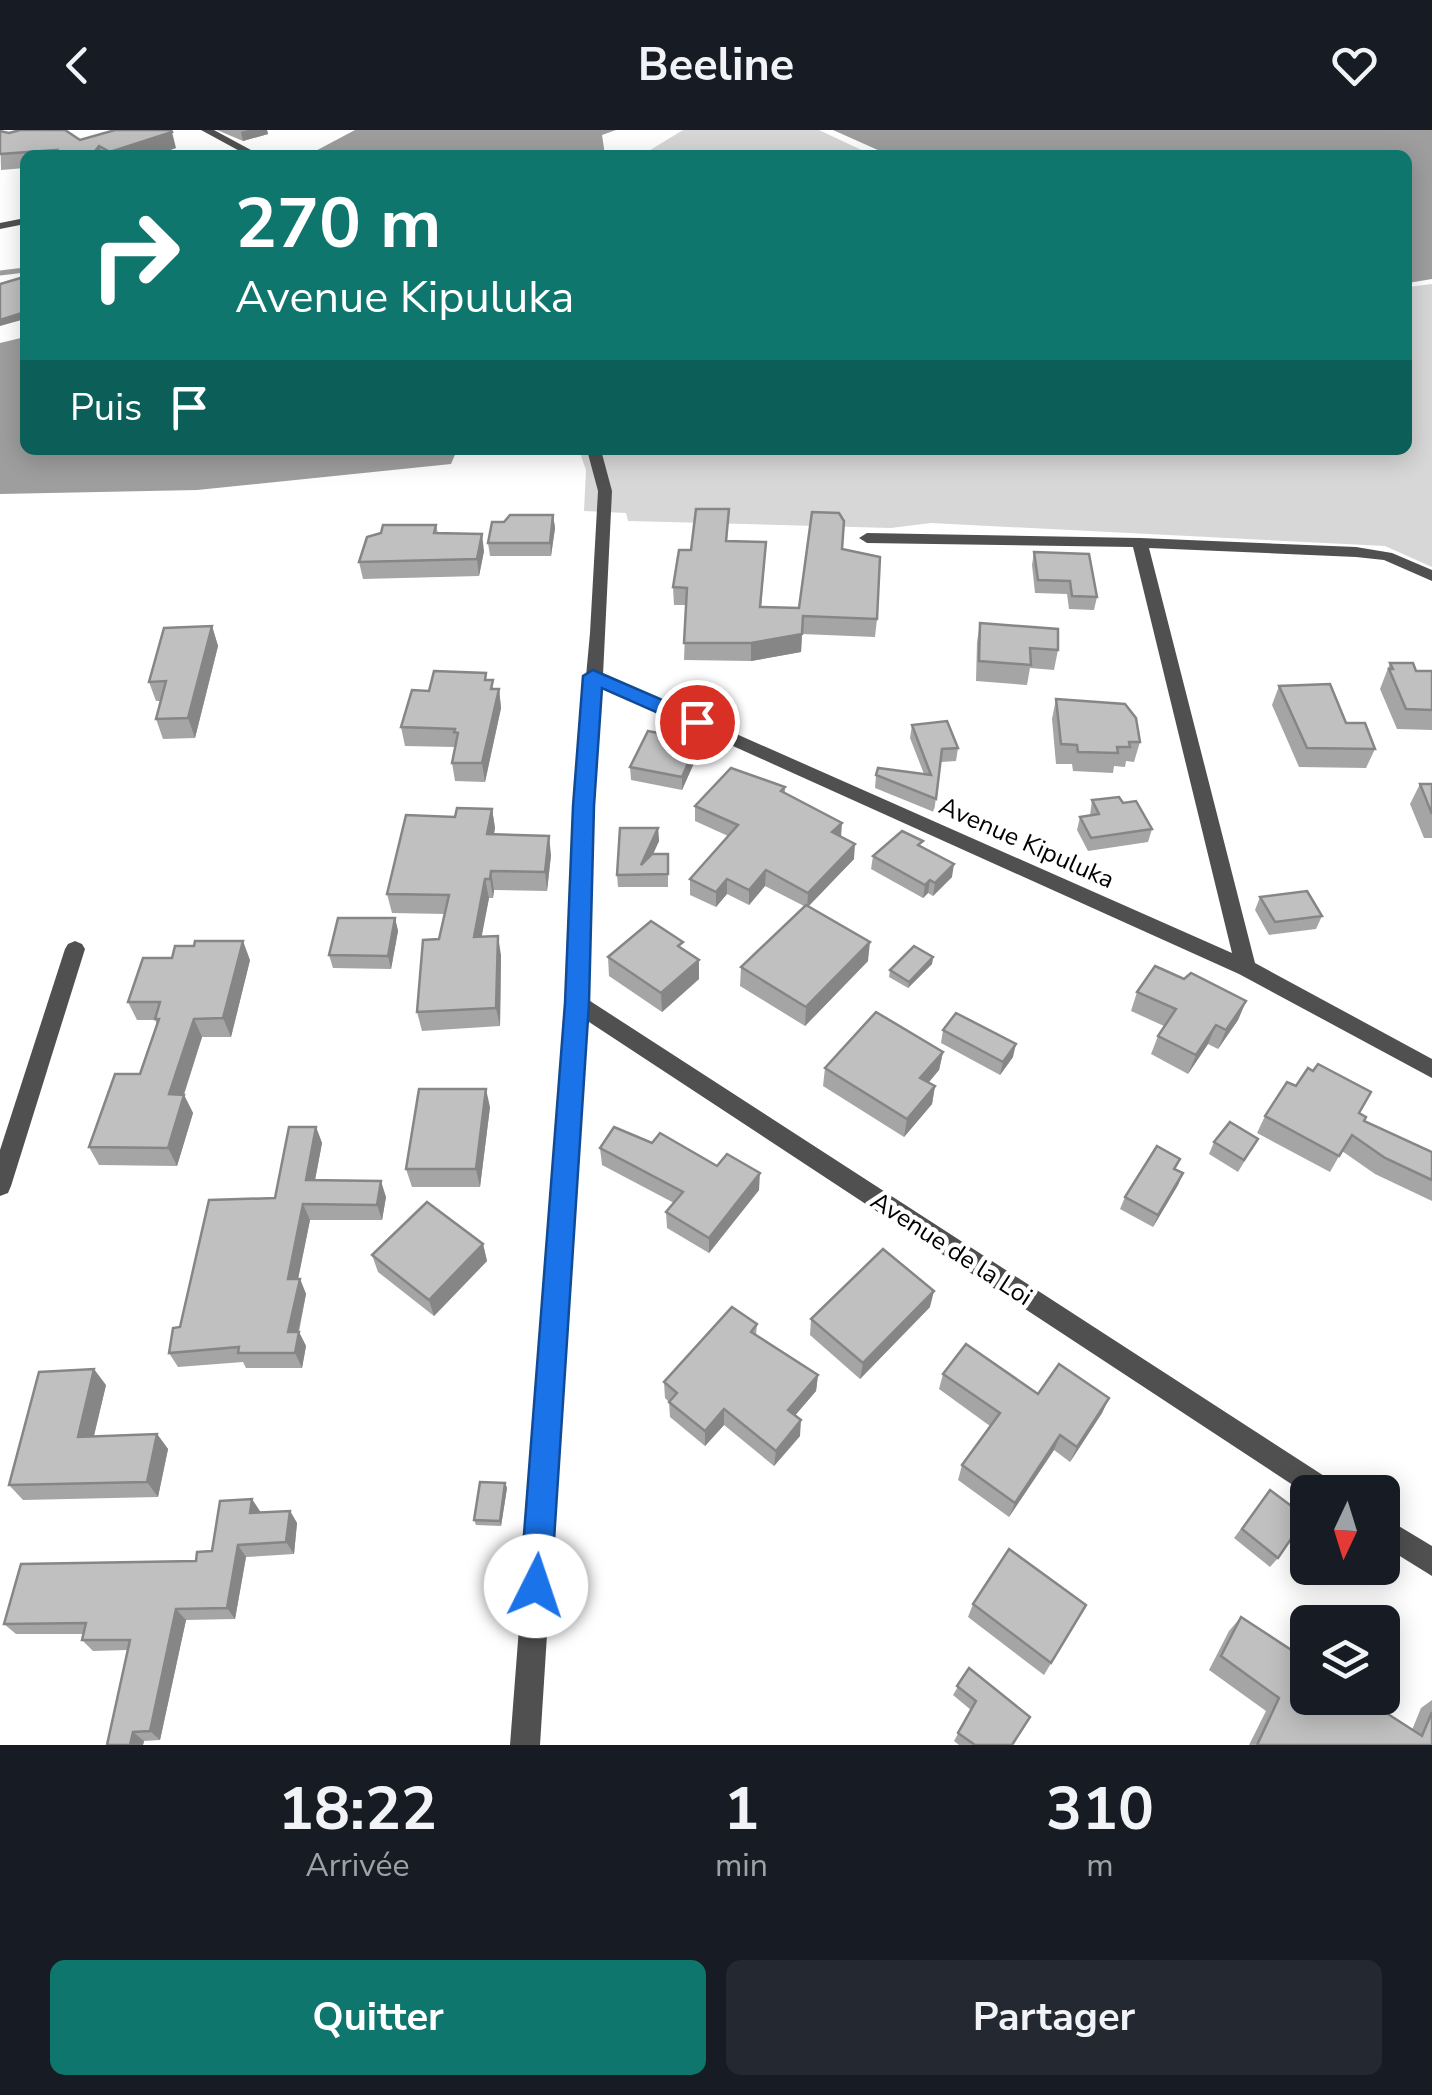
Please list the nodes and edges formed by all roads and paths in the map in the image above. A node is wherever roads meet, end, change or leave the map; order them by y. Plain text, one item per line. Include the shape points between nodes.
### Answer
1 (206, 130) edge
2 (245, 150) edge
3 (595, 455) edge
4 (867, 538) dead end
5 (1140, 543) junction
6 (1432, 576) edge
7 (593, 676) junction
8 (74, 949) dead end
9 (1246, 968) junction
10 (577, 1003) junction
11 (1432, 1069) edge
12 (0, 1186) edge
13 (1300, 1475) edge
14 (1400, 1541) edge
15 (1432, 1562) edge
16 (525, 1745) edge

1 - 2 street
3 - 7 street via 605,491
4 - 5 street
5 - 6 street via 1377,554
5 - 9 street
7 - 9 street, Avenue Kipuluka
7 - 10 street
8 - 12 street
9 - 11 street, Avenue Kipuluka
10 - 13 street, Avenue de la Loi
10 - 16 street
14 - 15 street

